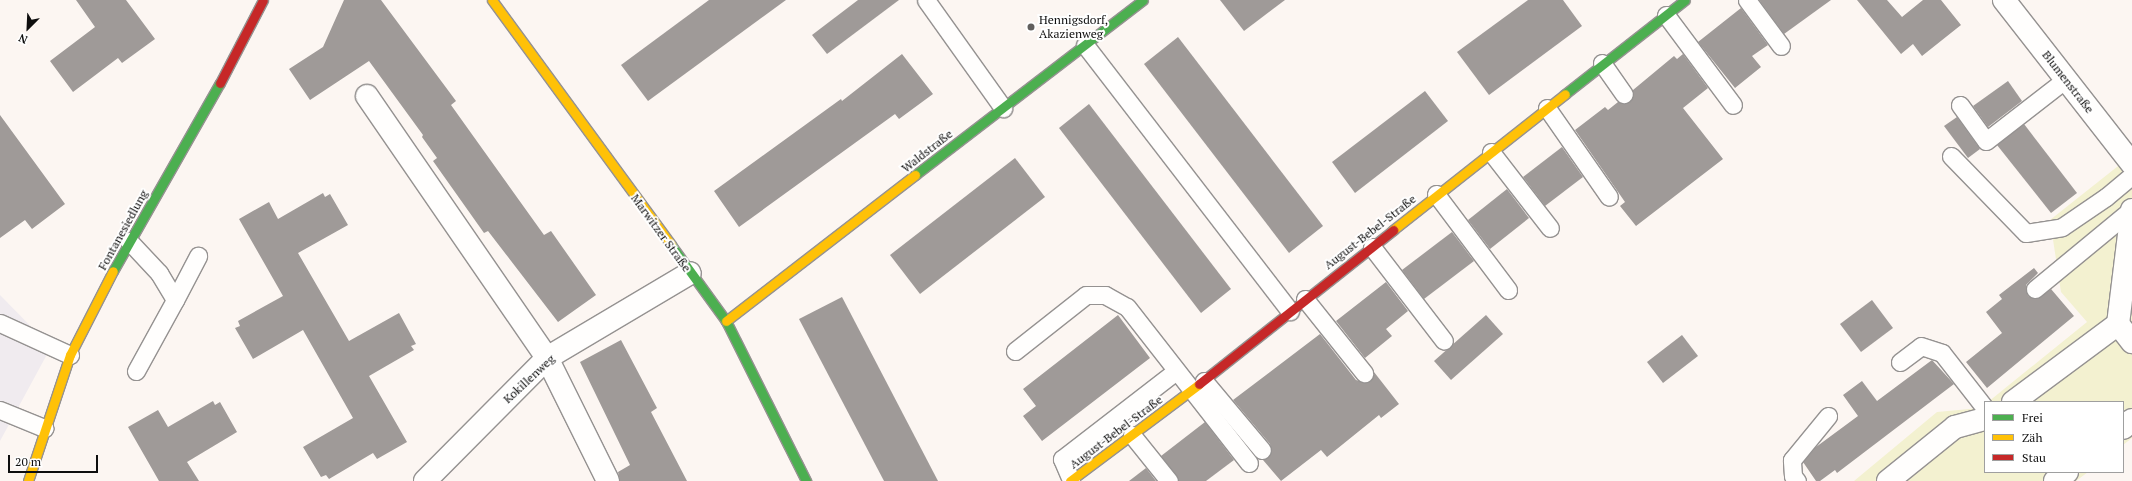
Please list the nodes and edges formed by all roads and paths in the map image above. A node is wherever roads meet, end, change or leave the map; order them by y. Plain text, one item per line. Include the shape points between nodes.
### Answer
1 (263, 0) edge
2 (492, 0) edge
3 (926, 0) edge
4 (1143, 0) edge
5 (1685, 0) edge
6 (1747, 0) edge
7 (2004, 0) edge
8 (1666, 15) junction
9 (1085, 45) junction
10 (1781, 46) dead end
11 (1602, 63) junction
12 (2066, 79) junction
13 (1624, 94) dead end
14 (367, 96) dead end
15 (1733, 105) dead end
16 (1960, 105) dead end
17 (1003, 108) junction
18 (1547, 108) junction
19 (1491, 152) junction
20 (1951, 156) dead end
21 (2132, 164) edge
22 (2132, 175) edge
23 (1436, 194) junction
24 (1609, 197) dead end
25 (2132, 209) edge
26 (1550, 228) dead end
27 (130, 242) junction
28 (1372, 247) junction
29 (198, 256) dead end
30 (690, 273) junction
31 (2035, 289) dead end
32 (1508, 290) dead end
33 (1305, 299) junction
34 (175, 300) junction
35 (1290, 311) junction
36 (726, 321) junction
37 (0, 323) edge
38 (2118, 324) junction
39 (1444, 341) dead end
40 (2132, 342) edge
41 (1015, 351) dead end
42 (70, 354) junction
43 (548, 358) junction
44 (1900, 362) dead end
45 (136, 371) dead end
46 (1176, 371) junction
47 (1364, 373) dead end
48 (1198, 386) junction
49 (2014, 401) edge
50 (1984, 407) edge
51 (0, 410) edge
52 (1828, 416) dead end
53 (1984, 419) edge
54 (2132, 420) edge
55 (2124, 427) edge
56 (44, 428) junction
57 (1132, 435) junction
58 (1262, 450) dead end
59 (1249, 463) dead end
60 (2040, 473) edge
61 (2066, 473) edge
62 (28, 481) edge
63 (425, 481) edge
64 (608, 481) edge
65 (806, 481) edge
66 (1071, 481) edge
67 (1169, 481) edge
68 (1797, 481) edge
69 (1888, 481) edge
70 (2046, 481) edge
71 (2055, 481) edge

1 - 27 street, Fontanesiedlung via 219,85
2 - 30 street, Marwitzer Straße
3 - 17 lane
4 - 9 street, Waldstraße
5 - 8 street, August-Bebel-Straße
6 - 10 lane
7 - 12 street, Blumenstraße
8 - 11 street, August-Bebel-Straße
8 - 15 lane
9 - 17 street, Waldstraße
9 - 35 lane
11 - 13 lane
11 - 18 street, August-Bebel-Straße
12 - 16 lane via 1986,141
12 - 21 street, Blumenstraße
14 - 43 street
17 - 36 street, Waldstraße
18 - 19 street, August-Bebel-Straße
18 - 24 lane
19 - 23 street, August-Bebel-Straße
19 - 26 lane
20 - 22 lane via 2026,233 2062,227 2106,197
23 - 28 street, August-Bebel-Straße
23 - 32 lane
25 - 31 lane
25 - 38 street
27 - 34 lane via 159,273
27 - 42 street, Fontanesiedlung
28 - 33 street, August-Bebel-Straße
28 - 39 lane
29 - 34 lane
30 - 36 street, Marwitzer Straße
30 - 43 street, Kokillenweg
33 - 35 street, August-Bebel-Straße
33 - 47 lane
34 - 45 lane
35 - 48 street, August-Bebel-Straße
36 - 65 street, Marwitzer Straße
37 - 42 lane
38 - 40 street
38 - 49 street
41 - 46 lane via 1086,295 1105,295 1127,307
42 - 56 street, Fontanesiedlung
43 - 63 street, Kokillenweg
43 - 64 street
44 - 50 lane via 1921,346 1942,354
46 - 48 lane
46 - 66 lane via 1062,459
48 - 57 street, August-Bebel-Straße
48 - 58 lane
48 - 59 lane
51 - 56 lane
52 - 68 lane via 1792,460 1793,476
53 - 69 street via 1955,427
54 - 55 street
56 - 62 street, Fontanesiedlung
57 - 66 street, August-Bebel-Straße
57 - 67 lane
60 - 70 street
61 - 71 street

